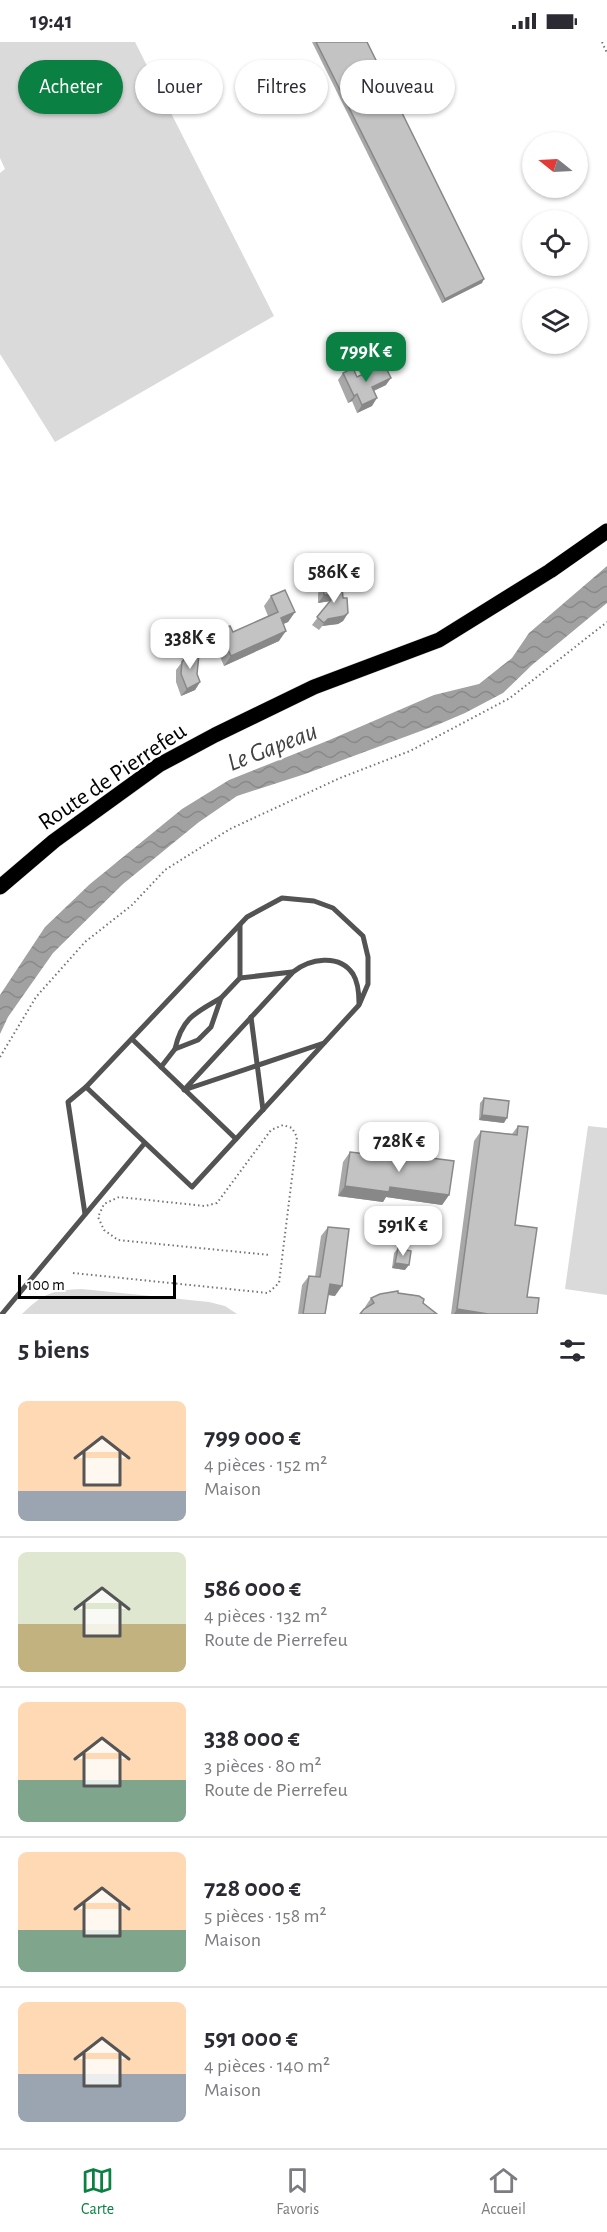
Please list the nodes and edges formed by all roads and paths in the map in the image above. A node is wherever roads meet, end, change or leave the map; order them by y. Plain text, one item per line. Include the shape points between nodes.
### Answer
1 (602, 42) edge
2 (607, 53) edge
3 (607, 531) edge
4 (607, 622) edge
5 (0, 887) edge
6 (240, 925) junction
7 (292, 972) junction
8 (240, 978) junction
9 (221, 998) junction
10 (359, 1005) junction
11 (251, 1017) junction
12 (132, 1039) junction
13 (325, 1042) junction
14 (175, 1049) junction
15 (0, 1057) edge
16 (257, 1065) junction
17 (161, 1067) junction
18 (86, 1088) junction
19 (184, 1090) junction
20 (262, 1110) junction
21 (236, 1140) junction
22 (144, 1144) junction
23 (85, 1214) junction
24 (270, 1255) dead end
25 (72, 1273) dead end
26 (2, 1314) edge

1 - 2 path
3 - 5 main road, Route de Pierrefeu via 439,640 314,687 159,765 63,834
4 - 15 path via 510,698 410,751 230,829 165,870 132,905 85,942 43,989
6 - 8 lane
6 - 10 lane via 282,898 314,901 333,908 363,936 368,984
6 - 12 lane
7 - 8 lane
7 - 10 lane via 314,961 326,959 340,964 353,974
7 - 11 lane
8 - 9 lane
9 - 14 lane via 186,1021
9 - 14 lane via 211,1027 198,1040
10 - 13 lane
11 - 16 lane
11 - 19 lane
12 - 17 lane
12 - 18 lane
13 - 16 lane
13 - 20 lane
14 - 17 lane
16 - 19 lane
16 - 20 lane
17 - 19 lane
18 - 22 lane
18 - 23 lane via 68,1102
19 - 21 lane
20 - 21 lane
21 - 22 lane via 192,1187
22 - 23 lane
23 - 26 lane
24 - 25 path via 118,1240 104,1230 99,1217 104,1204 118,1197 205,1206 217,1203 271,1130 283,1125 292,1128 297,1137 279,1283 268,1293

